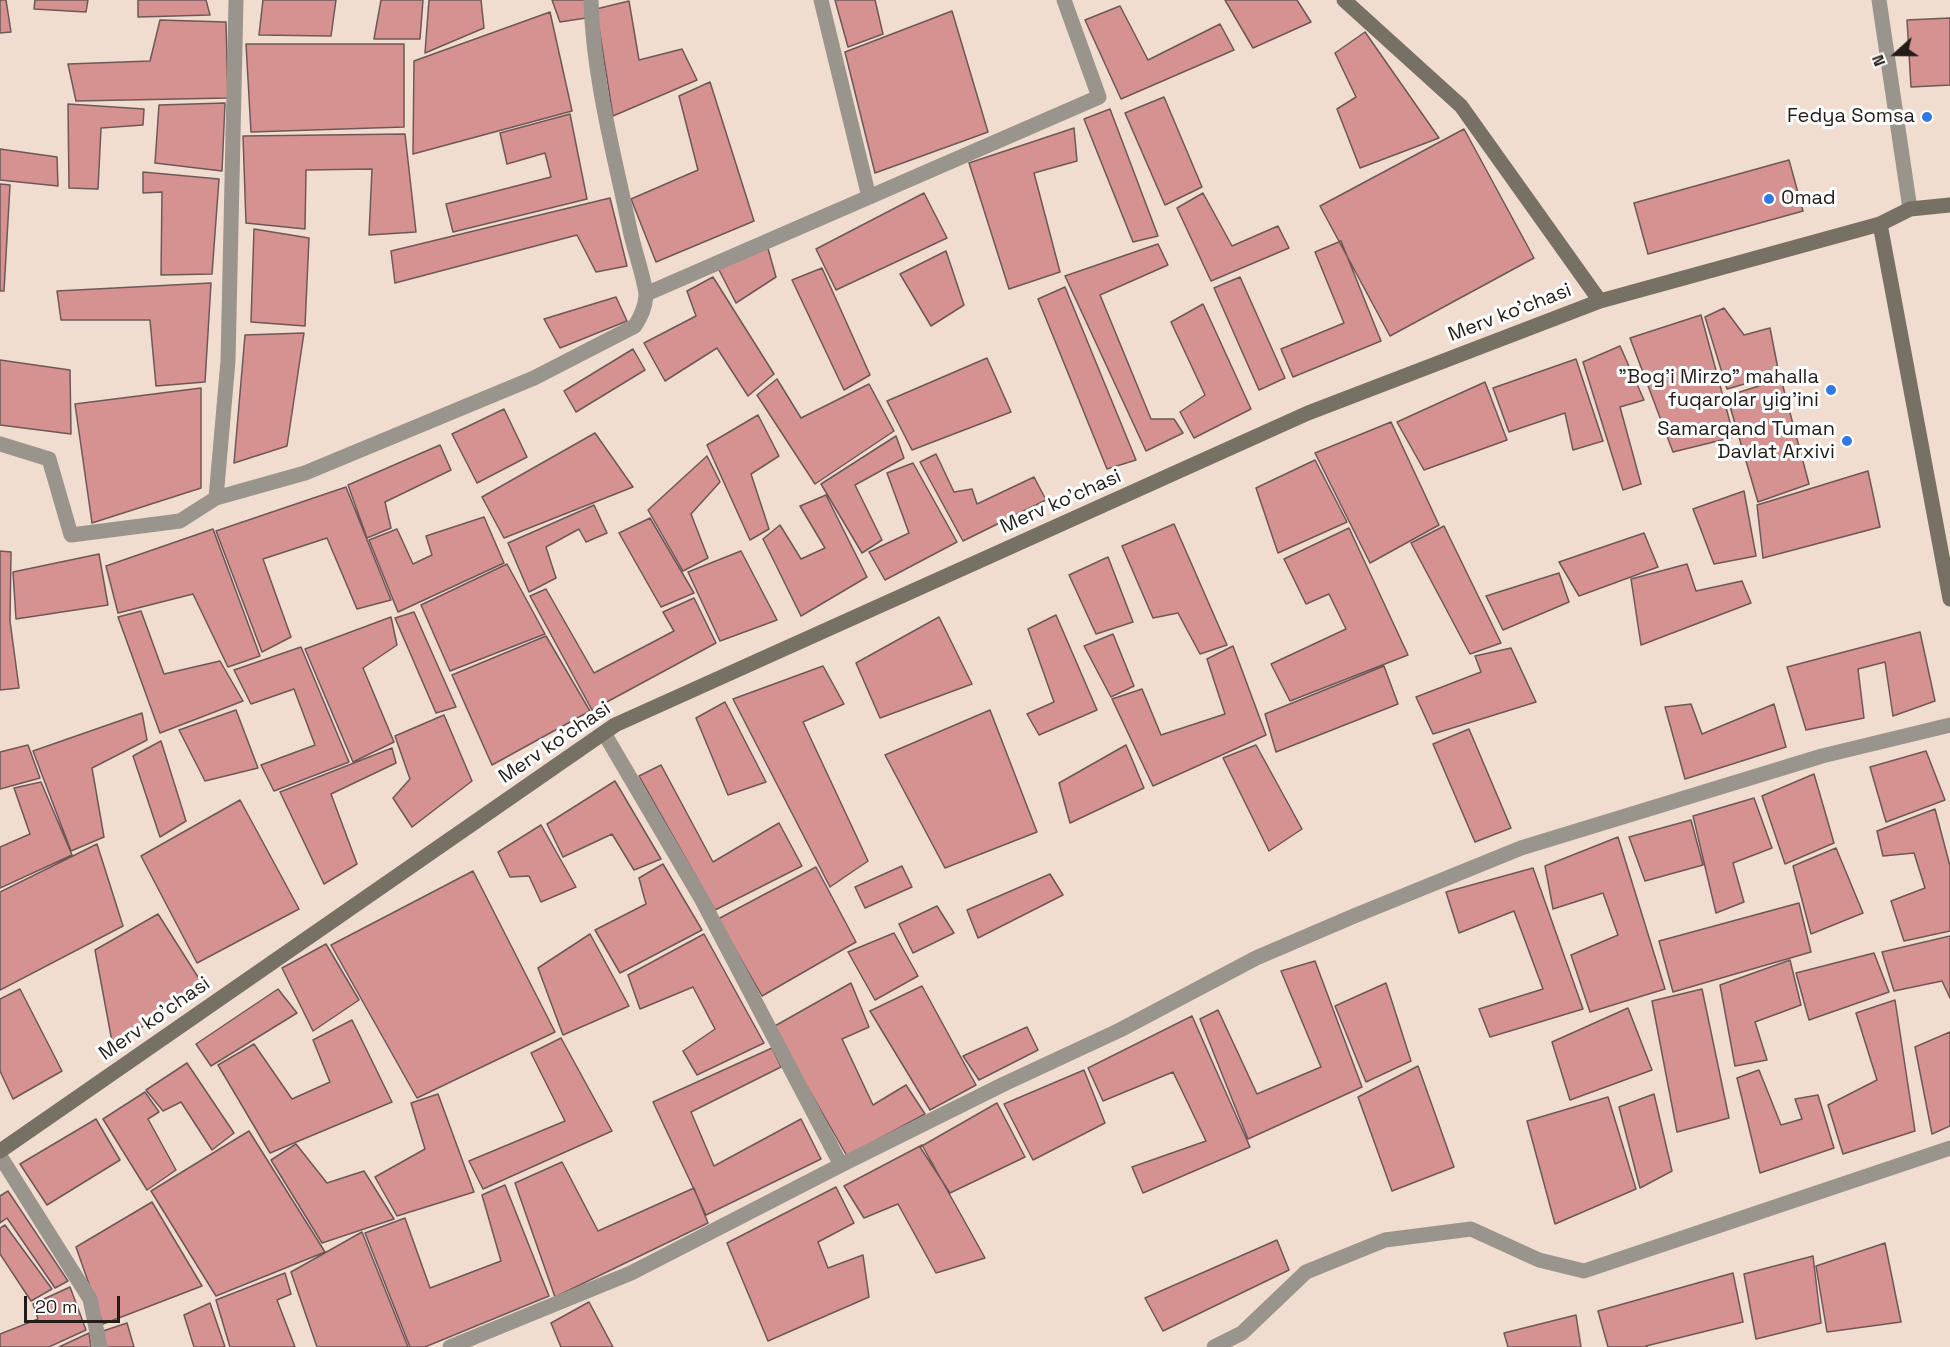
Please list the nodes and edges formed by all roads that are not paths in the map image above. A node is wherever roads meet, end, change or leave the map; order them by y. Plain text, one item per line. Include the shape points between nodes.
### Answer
1 (236, 0) edge
2 (591, 0) edge
3 (821, 0) edge
4 (1064, 0) edge
5 (1344, 0) edge
6 (1879, 0) edge
7 (869, 197) junction
8 (1950, 205) edge
9 (1910, 209) junction
10 (1880, 224) junction
11 (646, 294) junction
12 (1600, 301) junction
13 (0, 444) edge
14 (216, 498) junction
15 (1950, 599) edge
16 (1950, 725) edge
17 (604, 733) junction
18 (1950, 1148) edge
19 (0, 1151) edge
20 (0, 1156) edge
21 (841, 1165) junction
22 (100, 1347) edge
23 (450, 1347) edge
24 (1214, 1347) edge

1 - 14 street via 228,362
2 - 11 street via 592,36 603,100
3 - 7 street
4 - 7 street via 1099,97
5 - 12 street via 1461,106
6 - 9 street
7 - 11 street
8 - 9 street
9 - 10 street, Merv ko'chasi
10 - 12 street, Merv ko'chasi
10 - 15 street
11 - 14 street via 643,312 635,326 534,378 305,473
12 - 17 street, Merv ko'chasi via 1308,413 636,715
13 - 14 street via 49,459 71,535 180,521
16 - 21 street via 1822,756 1521,849 1256,958 1120,1030
17 - 19 street, Merv ko'chasi
17 - 21 street via 702,900
18 - 24 street via 1584,1271 1539,1260 1471,1229 1385,1240 1306,1272 1242,1333
20 - 22 street via 90,1299
21 - 23 street via 631,1273

